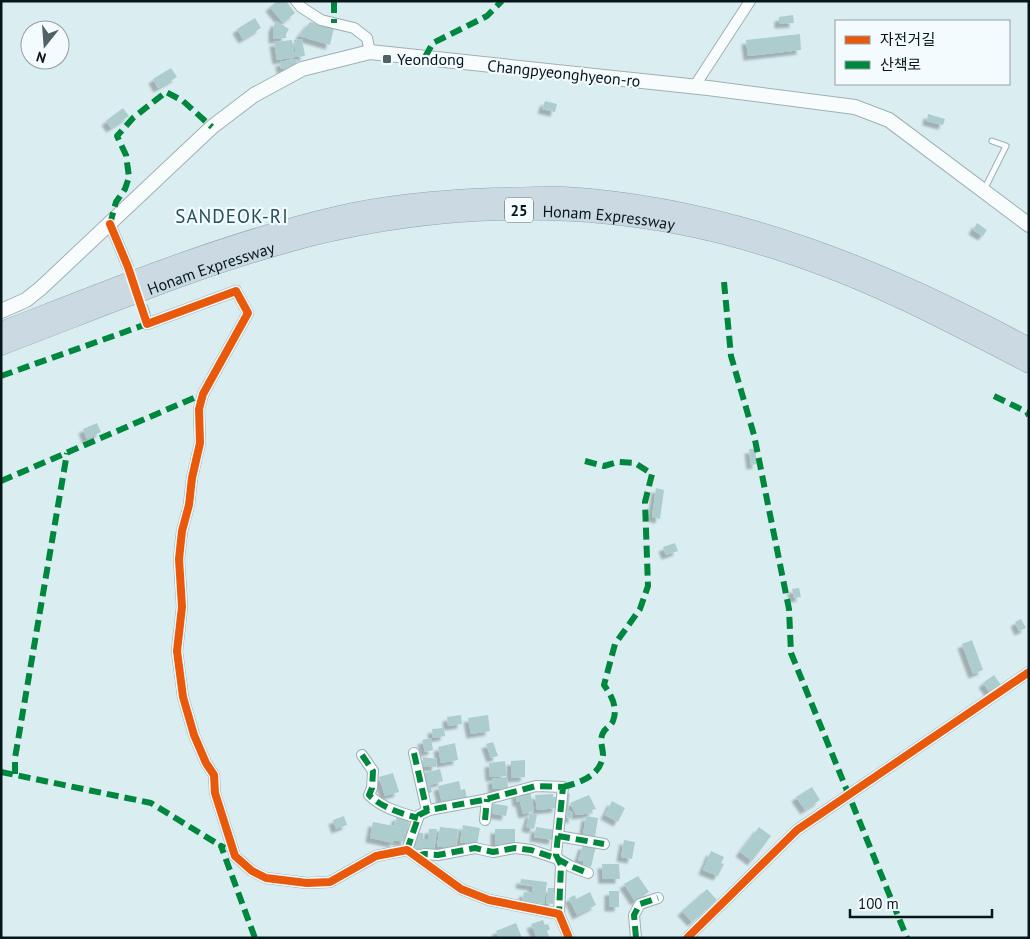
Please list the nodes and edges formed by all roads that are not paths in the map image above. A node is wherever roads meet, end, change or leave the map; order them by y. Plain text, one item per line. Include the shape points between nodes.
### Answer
1 (296, 1) edge
2 (750, 1) edge
3 (370, 52) junction
4 (694, 87) junction
5 (992, 141) dead end
6 (984, 190) junction
7 (110, 224) junction
8 (1029, 225) edge
9 (128, 267) dead end
10 (143, 309) dead end
11 (1, 311) edge
12 (1, 331) edge
13 (1, 346) edge
14 (1029, 347) edge
15 (1029, 364) edge
16 (1029, 672) edge
17 (414, 753) dead end
18 (362, 755) dead end
19 (487, 799) junction
20 (427, 811) junction
21 (418, 818) junction
22 (485, 820) dead end
23 (558, 836) junction
24 (604, 844) dead end
25 (412, 853) junction
26 (558, 859) junction
27 (588, 873) dead end
28 (658, 898) dead end
29 (559, 914) junction
30 (569, 938) edge
31 (636, 938) edge
32 (687, 938) edge

1 - 3 street via 321,20 354,28 367,38
2 - 4 street
3 - 4 main road, Changpyeonghyeon-ro
3 - 7 main road, Changpyeonghyeon-ro via 302,70 254,95 212,127
4 - 6 main road, Changpyeonghyeon-ro via 855,107 890,120
5 - 6 lane via 1006,146
6 - 8 main road, Changpyeonghyeon-ro
7 - 9 street
7 - 11 main road, Changpyeonghyeon-ro via 42,288 26,300
10 - 25 street via 147,324 236,291 248,314 203,394 199,410 200,443 179,559 182,607 177,651 183,697 194,735 214,775 215,793 235,856 266,878 307,883 330,882 376,856
12 - 14 highway, Honam Expressway / 25 via 220,248 291,226 413,201 563,196 685,212 813,248 868,268
13 - 15 highway, Honam Expressway / 25 via 209,267 283,244 416,217 516,210 622,216 684,226 746,242 876,288
16 - 32 street via 796,830
17 - 20 street
18 - 21 street via 373,771 369,795 391,809
19 - 20 street
19 - 22 street
19 - 23 street via 536,786 563,787
20 - 21 street
21 - 25 street
23 - 24 street
23 - 26 street
25 - 26 street via 438,855 475,848 493,852 515,848
25 - 29 street via 461,889 489,900
26 - 27 street
26 - 29 street via 561,865
28 - 31 street via 640,904 634,915
29 - 30 street

